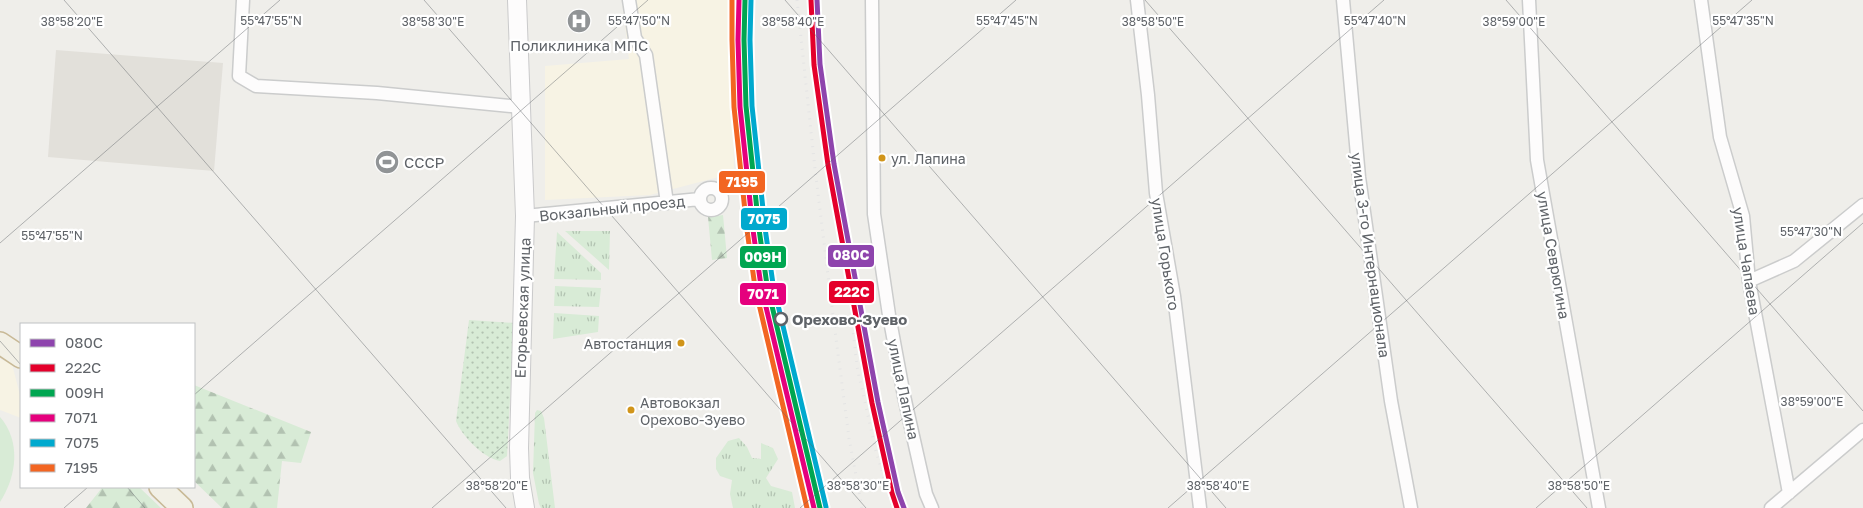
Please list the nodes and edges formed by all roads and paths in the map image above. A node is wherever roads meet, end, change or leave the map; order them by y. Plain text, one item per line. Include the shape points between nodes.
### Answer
1 (243, 0) edge
2 (517, 0) edge
3 (630, 0) edge
4 (872, 0) edge
5 (1137, 0) edge
6 (1343, 0) edge
7 (1529, 0) edge
8 (1701, 0) edge
9 (520, 107) junction
10 (700, 199) dead end
11 (667, 203) junction
12 (1863, 206) edge
13 (525, 216) junction
14 (1749, 281) junction
15 (0, 343) edge
16 (20, 356) edge
17 (1863, 430) edge
18 (161, 488) edge
19 (1789, 493) junction
20 (182, 508) edge
21 (525, 508) edge
22 (932, 508) edge
23 (1200, 508) edge
24 (1411, 508) edge
25 (1599, 508) edge
26 (1771, 508) edge

1 - 9 street via 239,76 256,86 377,93
2 - 9 main road, Егорьевская улица
3 - 11 street via 635,38 646,55
4 - 22 street, улица Лапина via 874,214 904,396
5 - 23 street, улица Горького via 1156,193 1174,296
6 - 24 street, улица 3-го Интернационала via 1359,177 1391,402
7 - 25 street, улица Севрюгина via 1537,160
8 - 14 street, улица Чапаева via 1720,137 1743,216
9 - 13 main road, Егорьевская улица
10 - 11 street, Вокзальный проезд
11 - 13 street, Вокзальный проезд
12 - 14 street via 1794,262
13 - 21 main road, Егорьевская улица via 519,448
14 - 19 street, улица Чапаева
15 - 16 highway
17 - 19 street
18 - 20 highway
19 - 26 street

